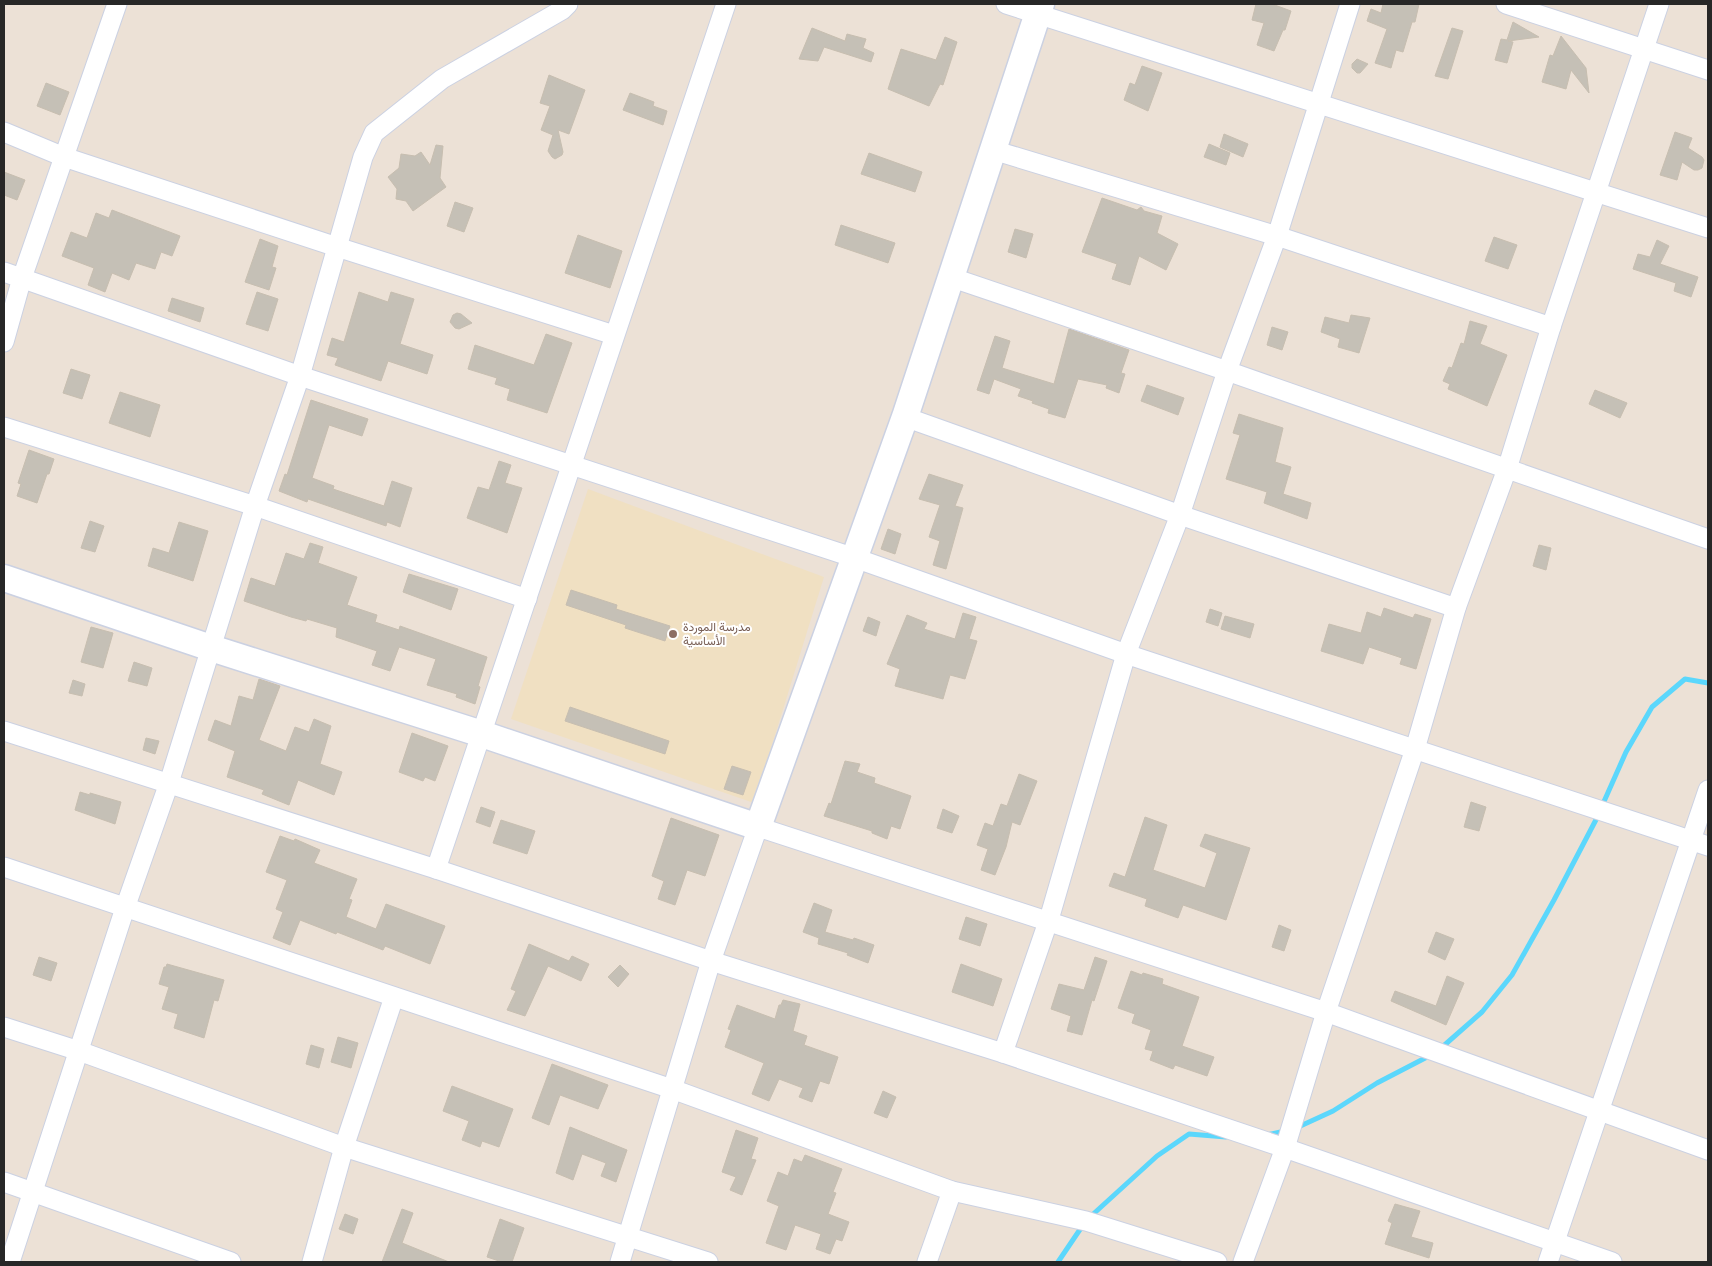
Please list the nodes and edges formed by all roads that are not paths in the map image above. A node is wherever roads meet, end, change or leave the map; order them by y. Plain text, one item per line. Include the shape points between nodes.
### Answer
1 (117, 4) edge
2 (568, 4) edge
3 (726, 4) edge
4 (1006, 4) edge
5 (1350, 4) edge
6 (1506, 4) edge
7 (1658, 4) edge
8 (1039, 9) edge
9 (1643, 49) junction
10 (1708, 70) edge
11 (1320, 103) junction
12 (4, 132) edge
13 (993, 150) junction
14 (64, 157) junction
15 (1596, 192) junction
16 (1708, 228) edge
17 (1277, 236) junction
18 (337, 247) junction
19 (4, 272) edge
20 (950, 277) junction
21 (22, 278) junction
22 (1551, 327) junction
23 (614, 335) junction
24 (4, 342) edge
25 (1227, 371) junction
26 (300, 376) junction
27 (905, 417) junction
28 (4, 428) edge
29 (570, 466) junction
30 (1507, 469) junction
31 (255, 506) junction
32 (1180, 515) junction
33 (1708, 539) edge
34 (855, 558) junction
35 (4, 578) edge
36 (527, 599) junction
37 (1456, 608) junction
38 (211, 648) junction
39 (1126, 654) junction
40 (4, 731) edge
41 (482, 734) junction
42 (1414, 749) junction
43 (169, 783) junction
44 (1708, 790) edge
45 (758, 827) junction
46 (1700, 843) edge
47 (4, 866) edge
48 (436, 869) junction
49 (125, 908) junction
50 (1048, 922) junction
51 (712, 961) junction
52 (394, 997) junction
53 (1326, 1012) junction
54 (4, 1027) edge
55 (79, 1051) junction
56 (1003, 1053) junction
57 (672, 1089) junction
58 (1600, 1111) junction
59 (344, 1147) junction
60 (1286, 1148) junction
61 (1708, 1150) edge
62 (4, 1182) edge
63 (952, 1191) junction
64 (33, 1192) junction
65 (628, 1236) junction
66 (1555, 1244) junction
67 (198, 1257) edge
68 (10, 1262) edge
69 (231, 1262) edge
70 (312, 1262) edge
71 (620, 1262) edge
72 (708, 1262) edge
73 (927, 1262) edge
74 (1217, 1262) edge
75 (1243, 1262) edge
76 (1548, 1262) edge
77 (1612, 1262) edge

1 - 14 street
2 - 18 street via 442,79 374,133 362,157
3 - 23 street
4 - 8 street
5 - 11 street
6 - 9 street
7 - 9 street
8 - 11 street
8 - 13 main road
9 - 10 street
9 - 15 street
11 - 15 street
11 - 17 street
12 - 14 street
13 - 17 street
13 - 20 main road
14 - 18 street
14 - 21 street
15 - 16 street
15 - 22 street
17 - 22 street
17 - 25 street
18 - 23 street
18 - 26 street
19 - 21 street
20 - 25 street
20 - 27 main road
21 - 24 street
21 - 26 street
22 - 30 street
23 - 29 street
25 - 30 street
25 - 32 street
26 - 29 street
26 - 31 street
27 - 32 street
27 - 34 main road
28 - 31 street
29 - 34 street
29 - 36 street
30 - 33 street
30 - 37 street
31 - 36 street
31 - 38 street
32 - 37 street
32 - 39 street
34 - 39 street
34 - 45 main road
35 - 38 main road
36 - 41 street
37 - 42 street
38 - 41 main road
38 - 43 street
39 - 42 street
39 - 50 street
40 - 43 street
41 - 45 main road
41 - 48 street
42 - 46 street
42 - 53 street
43 - 48 street
43 - 49 street
44 - 46 street
45 - 50 street
45 - 51 street
46 - 58 street
47 - 49 street
48 - 51 street
49 - 52 street
49 - 55 street
50 - 53 street
50 - 56 street
51 - 56 street
51 - 57 street
52 - 57 street
52 - 59 street
53 - 58 street
53 - 60 street
54 - 55 street
55 - 59 street
55 - 64 street
56 - 60 street
57 - 63 street
57 - 65 street
58 - 61 street
58 - 66 street
59 - 65 street
59 - 70 street
60 - 66 street
60 - 75 street
62 - 64 street
63 - 73 street
63 - 74 street via 1086,1221
64 - 67 street
64 - 68 street
65 - 71 street
65 - 72 street
66 - 76 street
66 - 77 street
67 - 69 street

